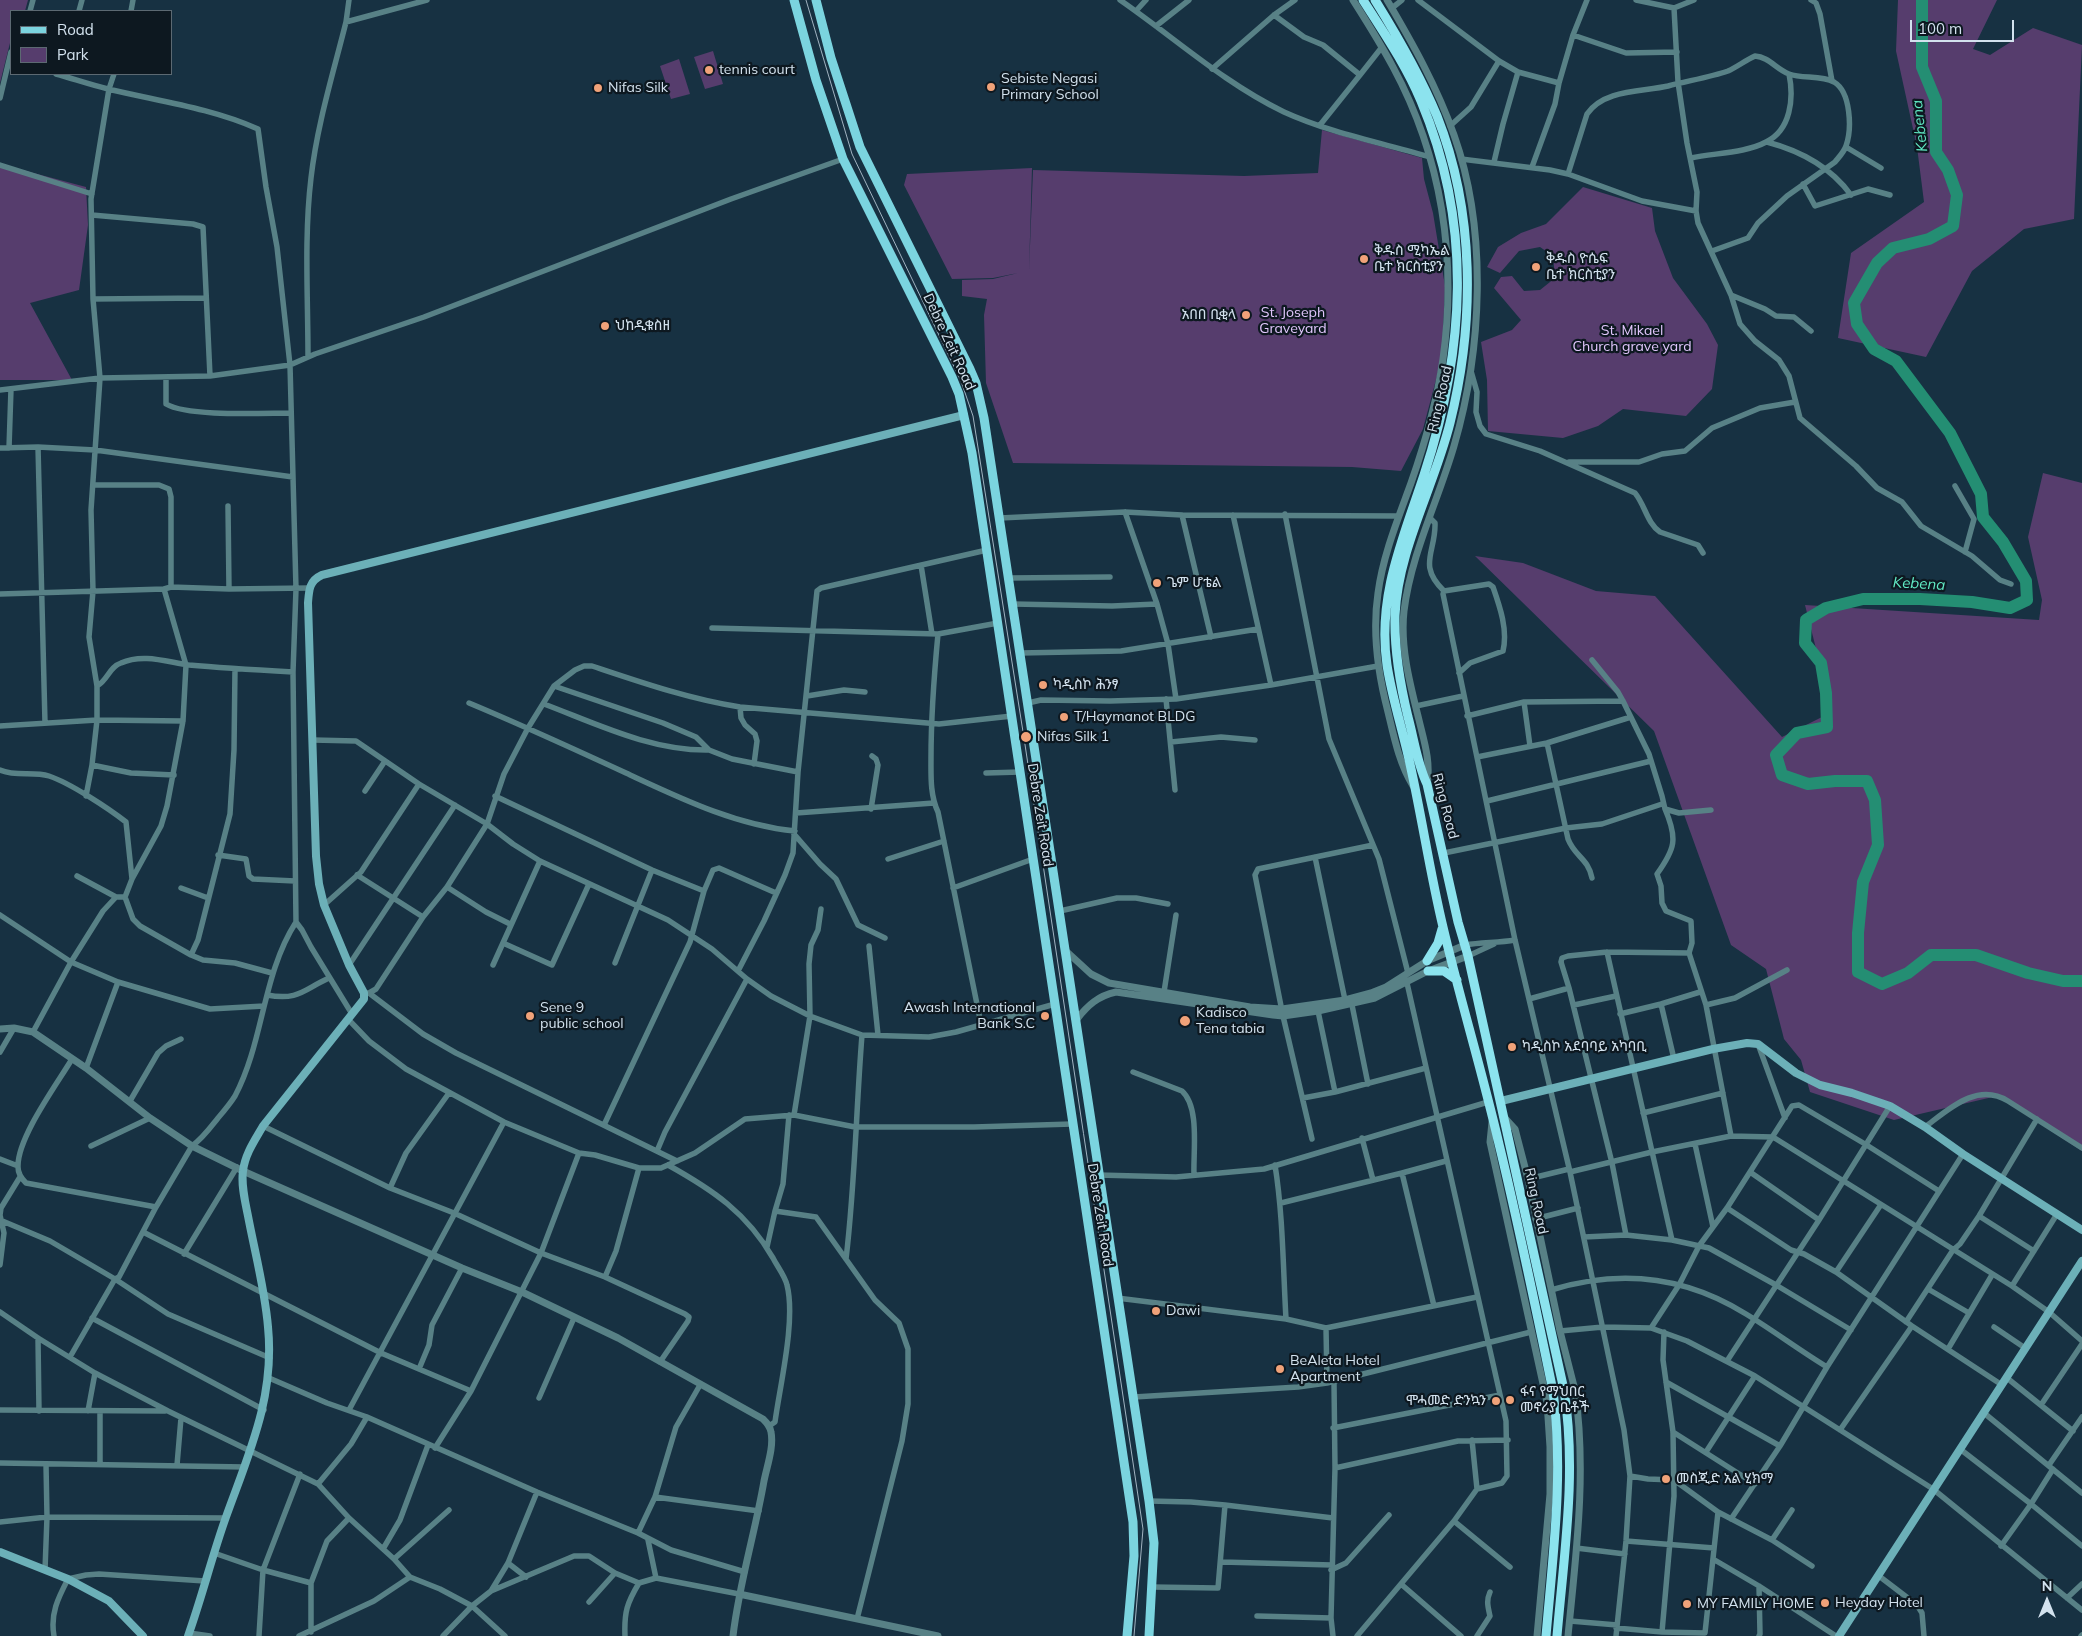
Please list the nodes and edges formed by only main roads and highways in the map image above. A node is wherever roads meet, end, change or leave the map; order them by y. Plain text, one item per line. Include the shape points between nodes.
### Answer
1 (794, 0) edge
2 (816, 0) edge
3 (1363, 0) edge
4 (1375, 0) edge
5 (964, 415) junction
6 (1442, 926) junction
7 (1427, 961) road end
8 (1428, 972) road end
9 (1457, 980) junction
10 (1501, 1101) junction
11 (2082, 1230) edge
12 (2082, 1261) edge
13 (0, 1552) edge
14 (188, 1635) edge
15 (142, 1636) edge
16 (1127, 1636) edge
17 (1149, 1636) edge
18 (1546, 1636) edge
19 (1557, 1636) edge
20 (1837, 1636) edge

1 - 5 main road, Debre Zeit Road via 816,80 843,159 952,377
2 - 17 main road, Debre Zeit Road via 860,147 976,383 1000,518 1149,1502 1154,1543
3 - 6 highway, Ring Road via 1410,77 1421,102 1435,141 1454,223 1458,296 1448,387 1424,474 1398,548 1388,593 1386,635 1387,663
4 - 10 highway, Ring Road via 1416,69 1437,118 1460,199 1468,273 1464,349 1450,424 1408,548 1399,585 1395,614 1396,658
5 - 14 main road via 314,579 309,588 319,884 348,965 366,993 263,1126 240,1169 269,1330 269,1378 264,1410
5 - 16 main road, Debre Zeit Road via 1134,1533
6 - 7 highway via 1438,943
6 - 9 highway, Ring Road
8 - 9 highway via 1444,971
9 - 18 highway, Ring Road via 1498,1140 1546,1355 1558,1430 1557,1512
10 - 11 main road via 1713,1049 1758,1044 1796,1073 1820,1085 1890,1106
10 - 19 highway, Ring Road via 1564,1390 1570,1435 1569,1512
12 - 20 main road
13 - 15 main road via 68,1579 109,1601

